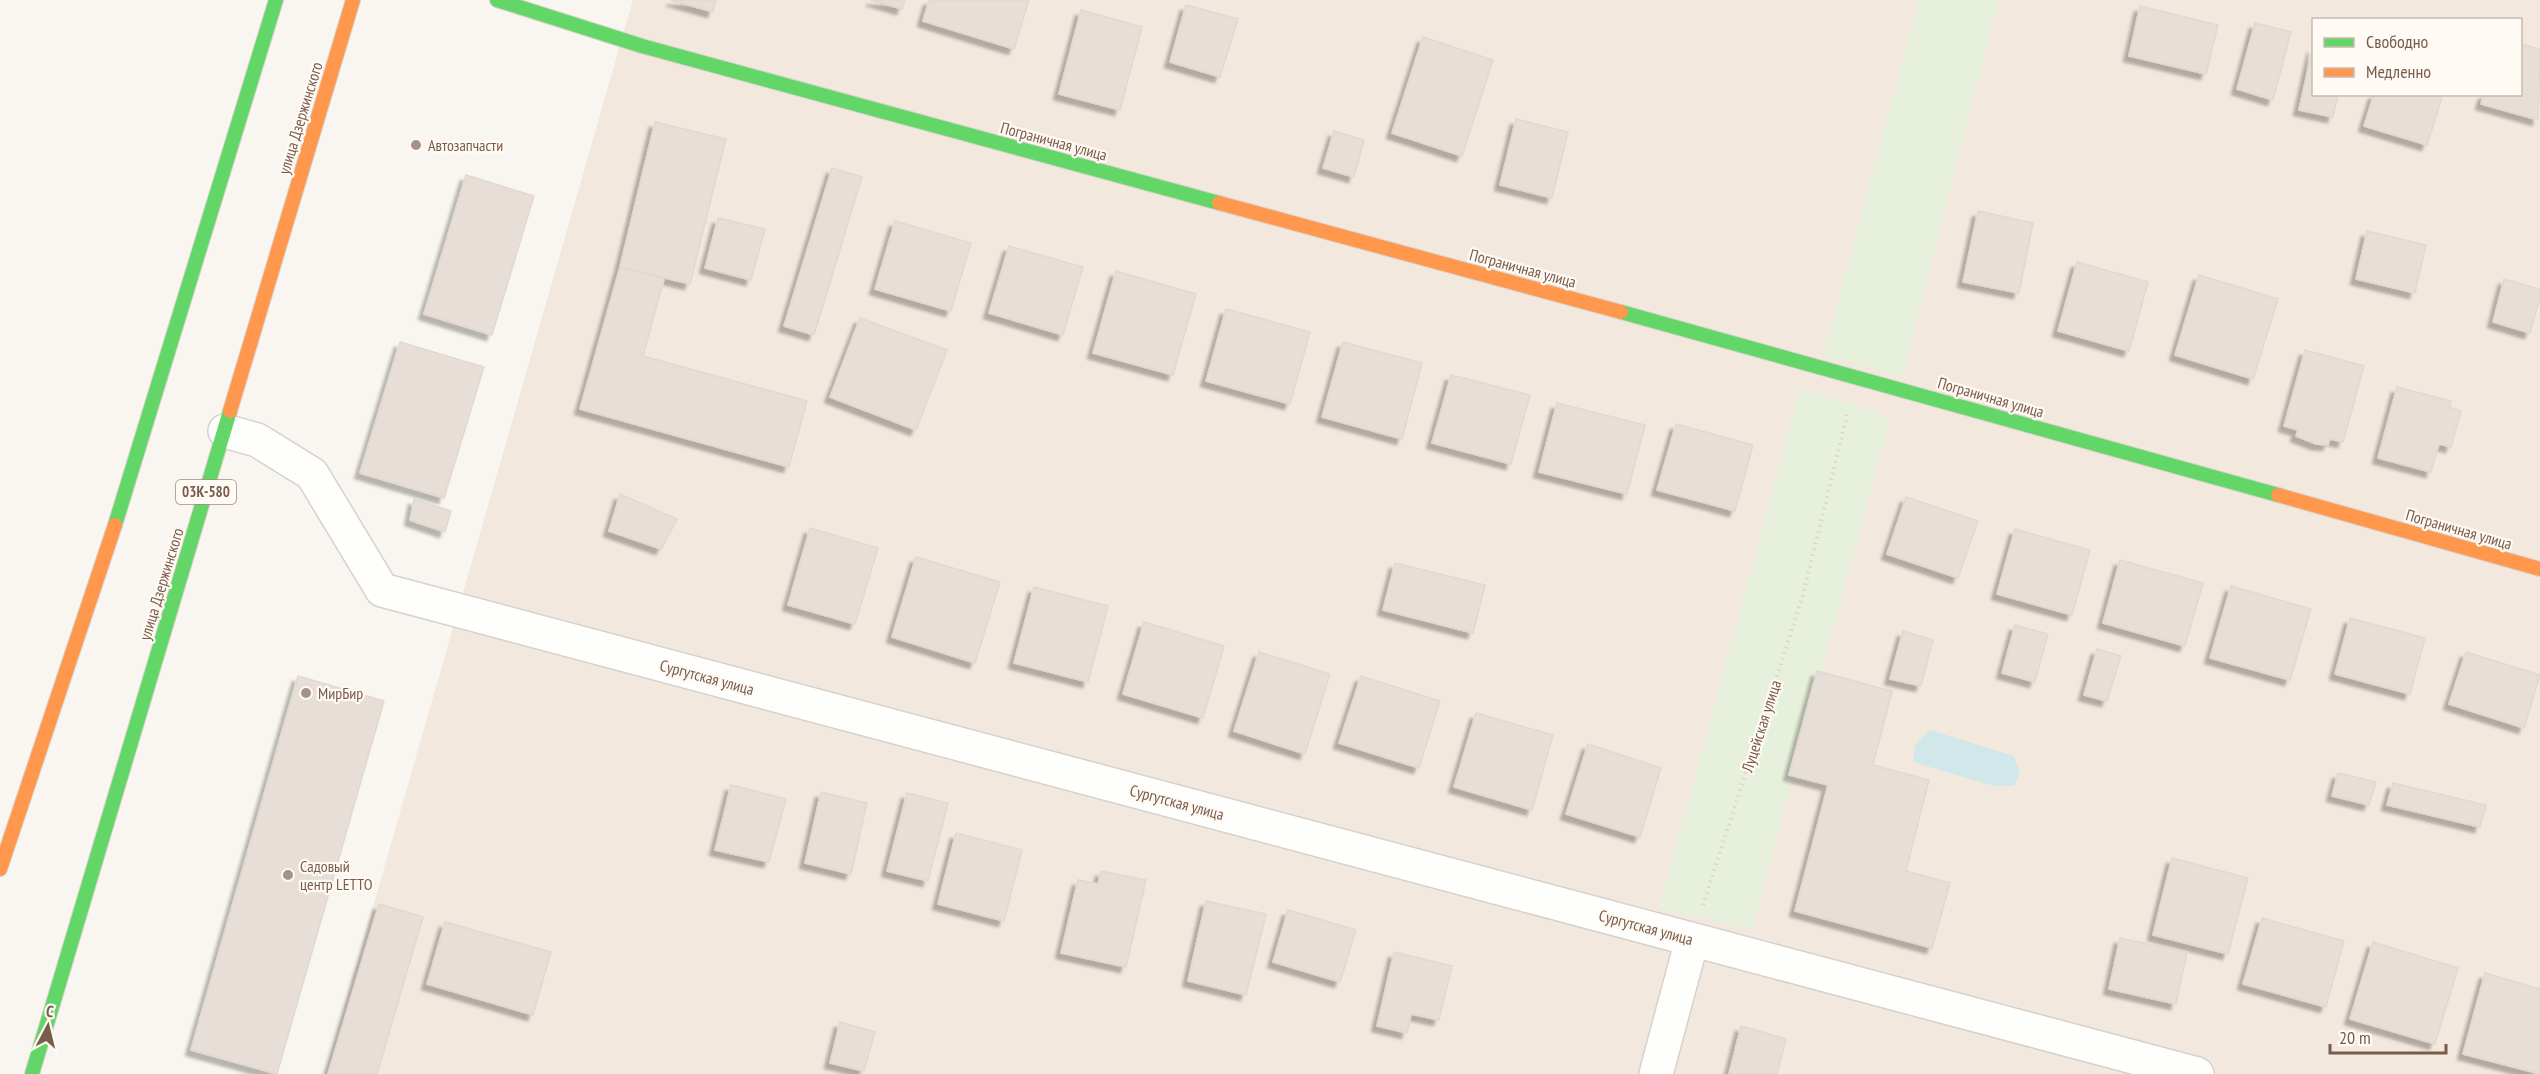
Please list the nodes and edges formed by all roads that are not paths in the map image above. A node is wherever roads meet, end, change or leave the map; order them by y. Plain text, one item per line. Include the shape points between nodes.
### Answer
1 (276, 0) edge
2 (353, 0) edge
3 (497, 0) edge
4 (225, 431) junction
5 (2540, 568) edge
6 (0, 868) edge
7 (1692, 940) junction
8 (32, 1074) edge
9 (1656, 1074) edge
10 (2197, 1074) edge

1 - 6 street via 124,497
2 - 4 street, улица Дзержинского / 03К-580
3 - 5 street, Пограничная улица via 642,46 1857,376
4 - 7 street, Сургутская улица via 257,440 312,474 382,590
4 - 8 street, улица Дзержинского / 03К-580
7 - 9 street
7 - 10 street, Сургутская улица

